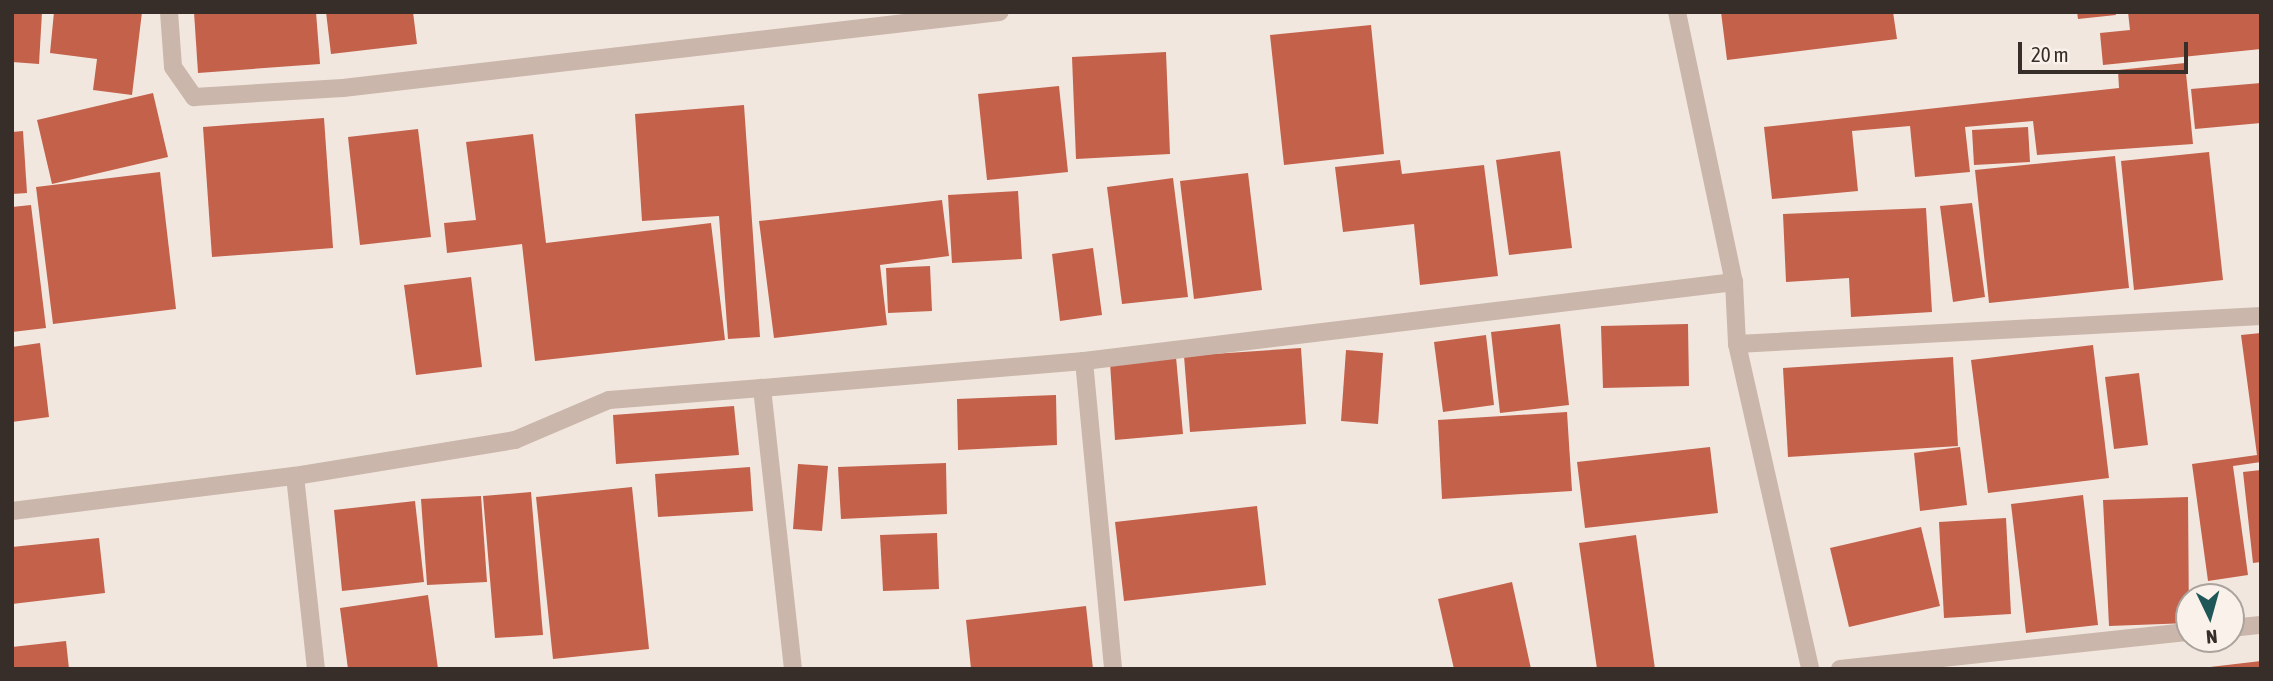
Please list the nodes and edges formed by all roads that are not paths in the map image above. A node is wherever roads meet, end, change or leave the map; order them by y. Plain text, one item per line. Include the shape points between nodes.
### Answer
1 (169, 12) edge
2 (999, 12) edge
3 (1676, 12) edge
4 (1734, 282) junction
5 (2261, 316) edge
6 (1737, 344) junction
7 (1084, 361) junction
8 (762, 388) junction
9 (295, 476) junction
10 (12, 512) edge
11 (2175, 633) edge
12 (316, 669) edge
13 (793, 669) edge
14 (1113, 669) edge
15 (1810, 669) edge
16 (1840, 669) edge

1 - 2 street via 173,67 194,97 342,88
3 - 4 street
4 - 6 street
4 - 7 street
5 - 6 street
6 - 15 street
7 - 8 street
7 - 14 street
8 - 9 street via 608,400 514,440
8 - 13 street
9 - 10 street
9 - 12 street
11 - 16 street

